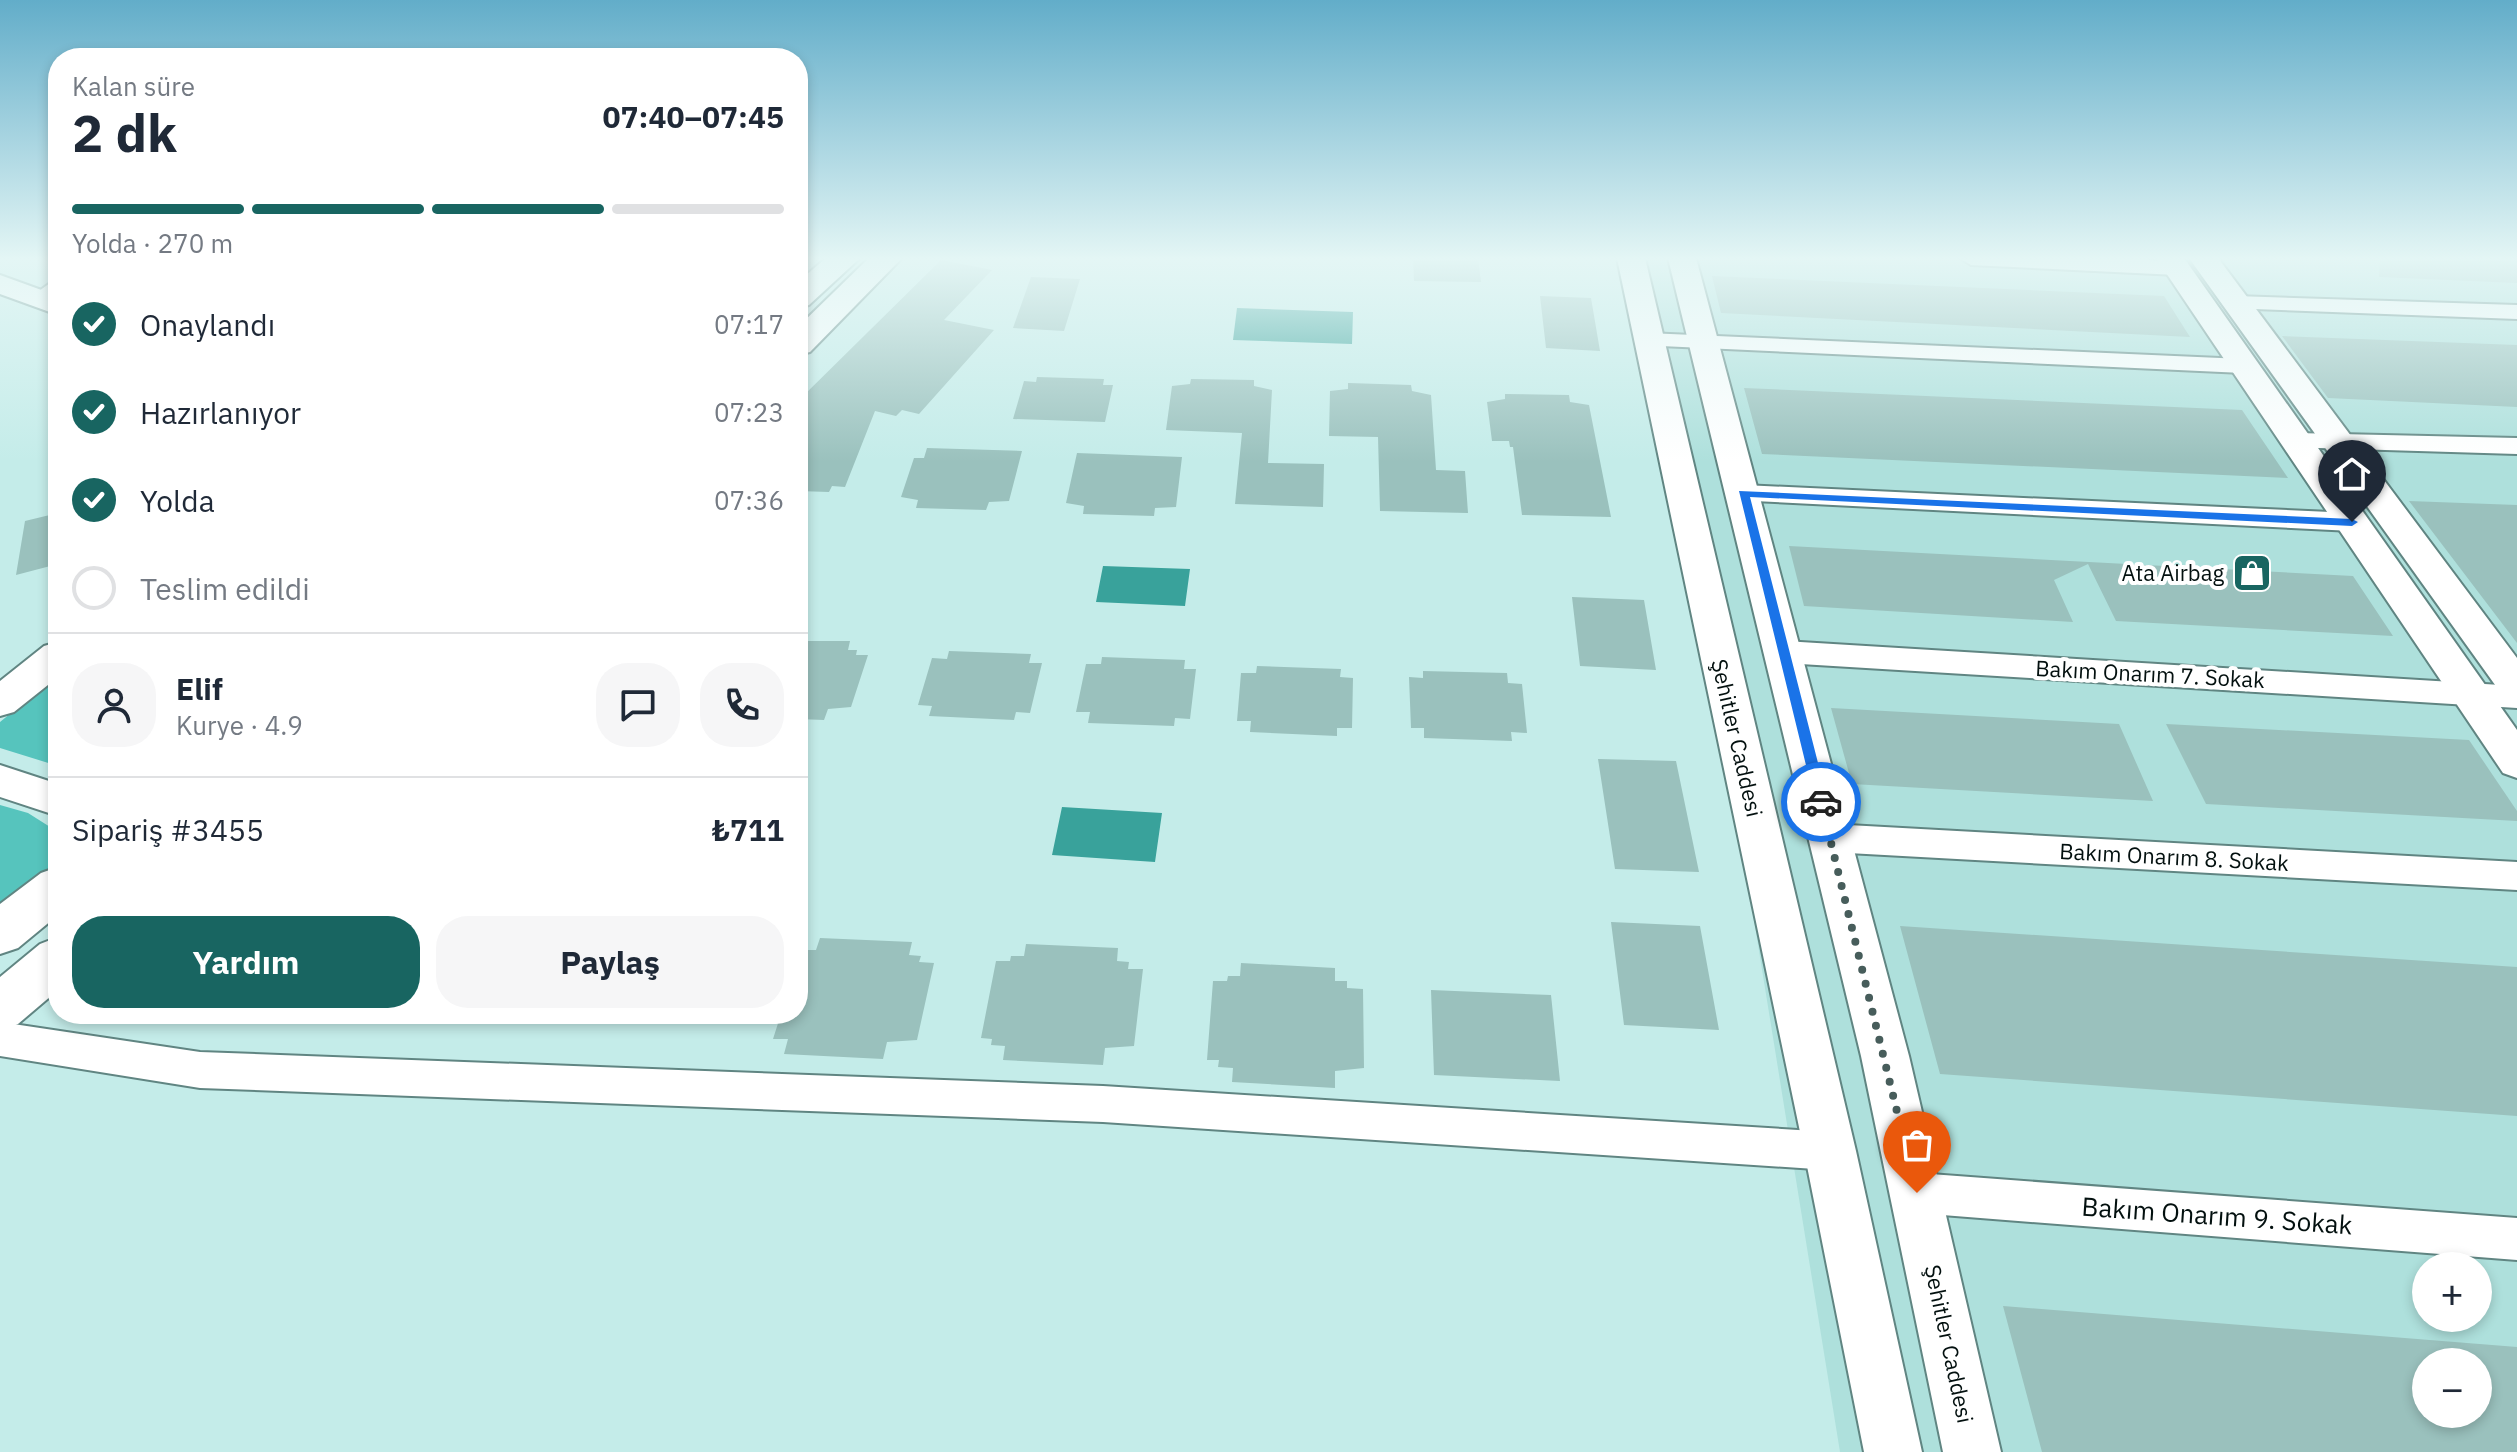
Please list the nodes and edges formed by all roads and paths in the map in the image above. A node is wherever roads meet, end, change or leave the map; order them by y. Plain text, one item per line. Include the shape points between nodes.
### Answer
1 (1644, 326) edge
2 (1700, 326) edge
3 (2220, 326) edge
4 (2252, 326) edge
5 (1647, 340) junction
6 (1704, 342) junction
7 (2243, 366) junction
8 (2295, 441) junction
9 (2337, 441) junction
10 (2517, 446) edge
11 (1743, 494) junction
12 (2352, 522) junction
13 (1784, 652) junction
14 (48, 664) edge
15 (2517, 686) edge
16 (2470, 693) junction
17 (2517, 697) edge
18 (0, 702) edge
19 (2517, 762) edge
20 (0, 781) edge
21 (48, 797) edge
22 (1830, 838) junction
23 (2517, 876) edge
24 (48, 895) edge
25 (0, 933) edge
26 (48, 967) edge
27 (0, 1008) edge
28 (0, 1039) edge
29 (1830, 1151) junction
30 (1917, 1193) junction
31 (2517, 1239) edge
32 (1893, 1452) edge
33 (1972, 1452) edge

1 - 5 street, Şehitler Caddesi
2 - 6 street, Şehitler Caddesi
3 - 7 street
4 - 9 street
5 - 6 street
5 - 29 street, Şehitler Caddesi
6 - 7 street
6 - 11 street, Şehitler Caddesi
7 - 8 street
8 - 9 street
8 - 12 street
9 - 10 street
9 - 15 street
11 - 12 street
11 - 13 street, Şehitler Caddesi
12 - 16 street
13 - 16 street, Bakım Onarım 7. Sokak
13 - 22 street, Şehitler Caddesi
14 - 18 street
16 - 17 street, Bakım Onarım 7. Sokak
16 - 19 street
20 - 21 street
22 - 23 street, Bakım Onarım 8. Sokak
22 - 30 street, Şehitler Caddesi
24 - 25 main road
26 - 27 main road
28 - 29 street via 200,1070 1103,1104
29 - 32 street, Şehitler Caddesi
30 - 31 street, Bakım Onarım 9. Sokak
30 - 33 street, Şehitler Caddesi

